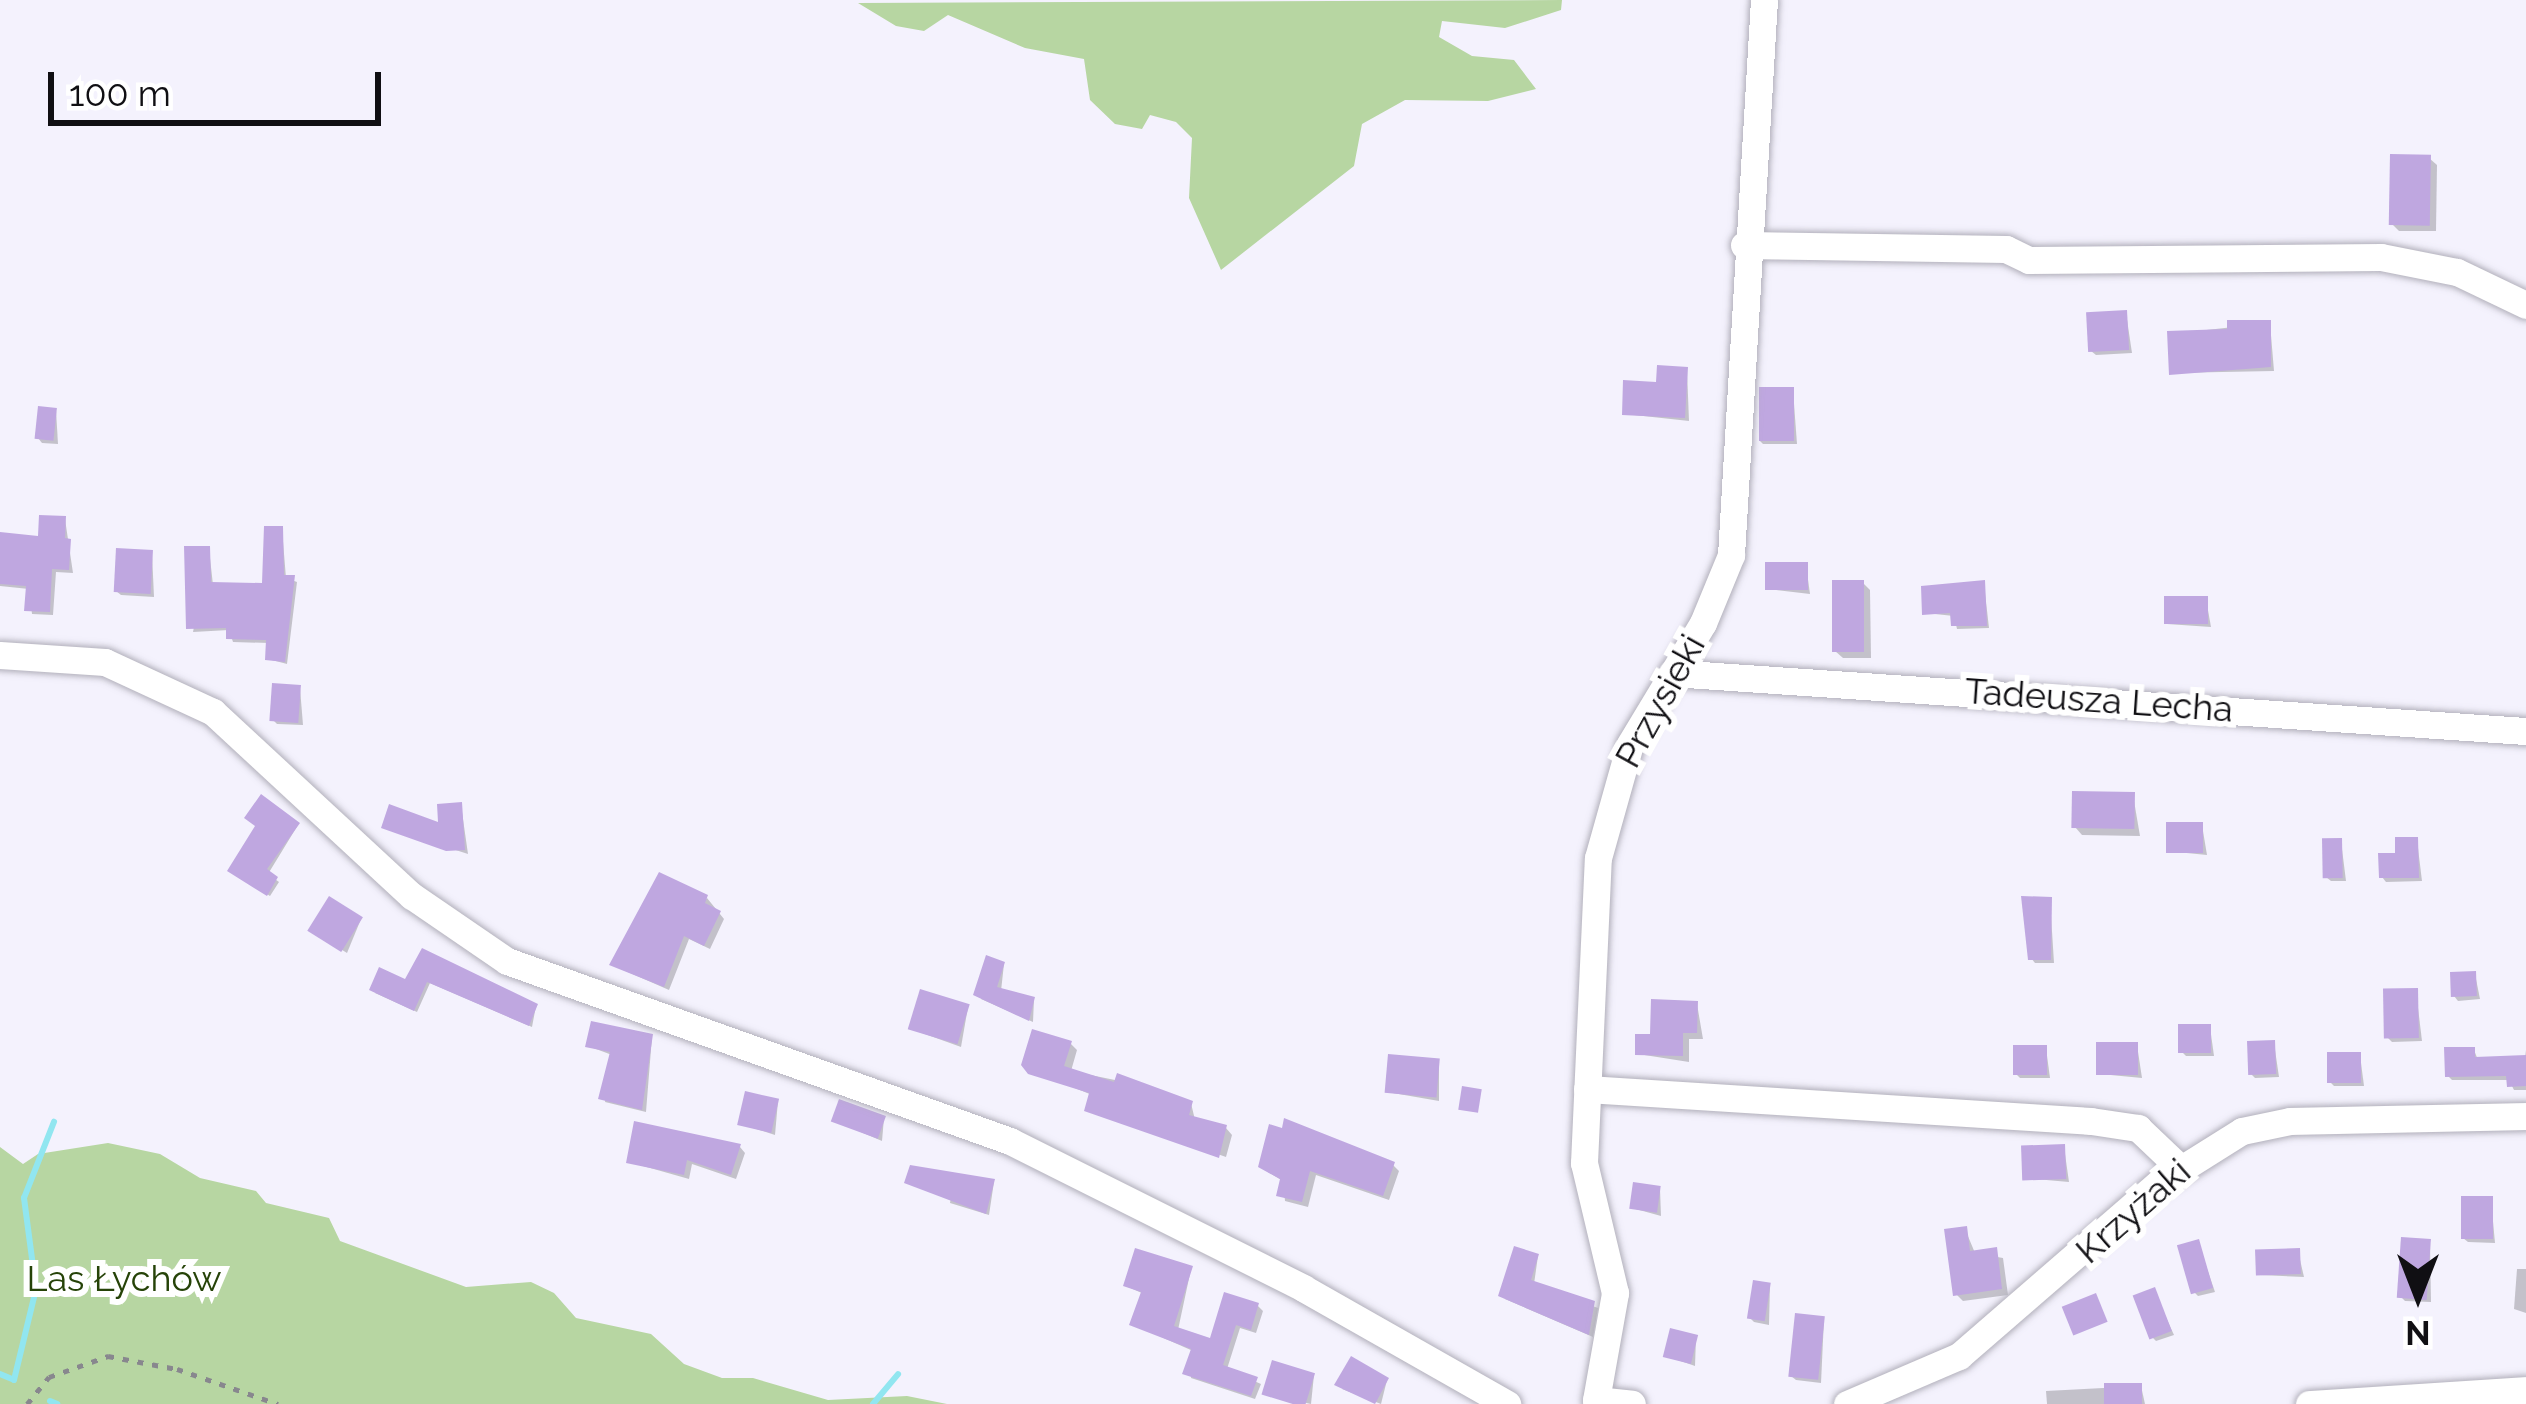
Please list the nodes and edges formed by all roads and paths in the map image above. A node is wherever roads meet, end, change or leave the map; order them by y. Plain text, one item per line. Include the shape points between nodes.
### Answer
1 (1764, 0) edge
2 (1744, 245) junction
3 (2526, 305) edge
4 (0, 655) edge
5 (1672, 674) junction
6 (2526, 731) edge
7 (1587, 1089) junction
8 (2526, 1116) edge
9 (2180, 1168) junction
10 (2526, 1390) edge
11 (1593, 1402) edge
12 (27, 1404) edge
13 (278, 1404) edge
14 (1507, 1404) edge
15 (1631, 1404) edge
16 (1846, 1404) edge
17 (2308, 1404) edge

1 - 2 street, Przysieki
2 - 3 street via 2006,249 2029,260 2381,256 2457,272
2 - 5 street, Przysieki via 1731,555
4 - 14 street via 105,662 213,712 412,896 507,962 1010,1141 1303,1288
5 - 6 street, Tadeusza Lecha
5 - 7 street, Przysieki via 1630,745 1598,858
7 - 9 street via 2091,1121 2138,1128
7 - 11 street, Przysieki via 1584,1163 1615,1293
8 - 9 street, Krzyżaki via 2290,1121 2242,1131
9 - 16 street, Krzyżaki via 1959,1356
10 - 17 street
11 - 15 street
12 - 13 path via 49,1377 108,1356 177,1369

